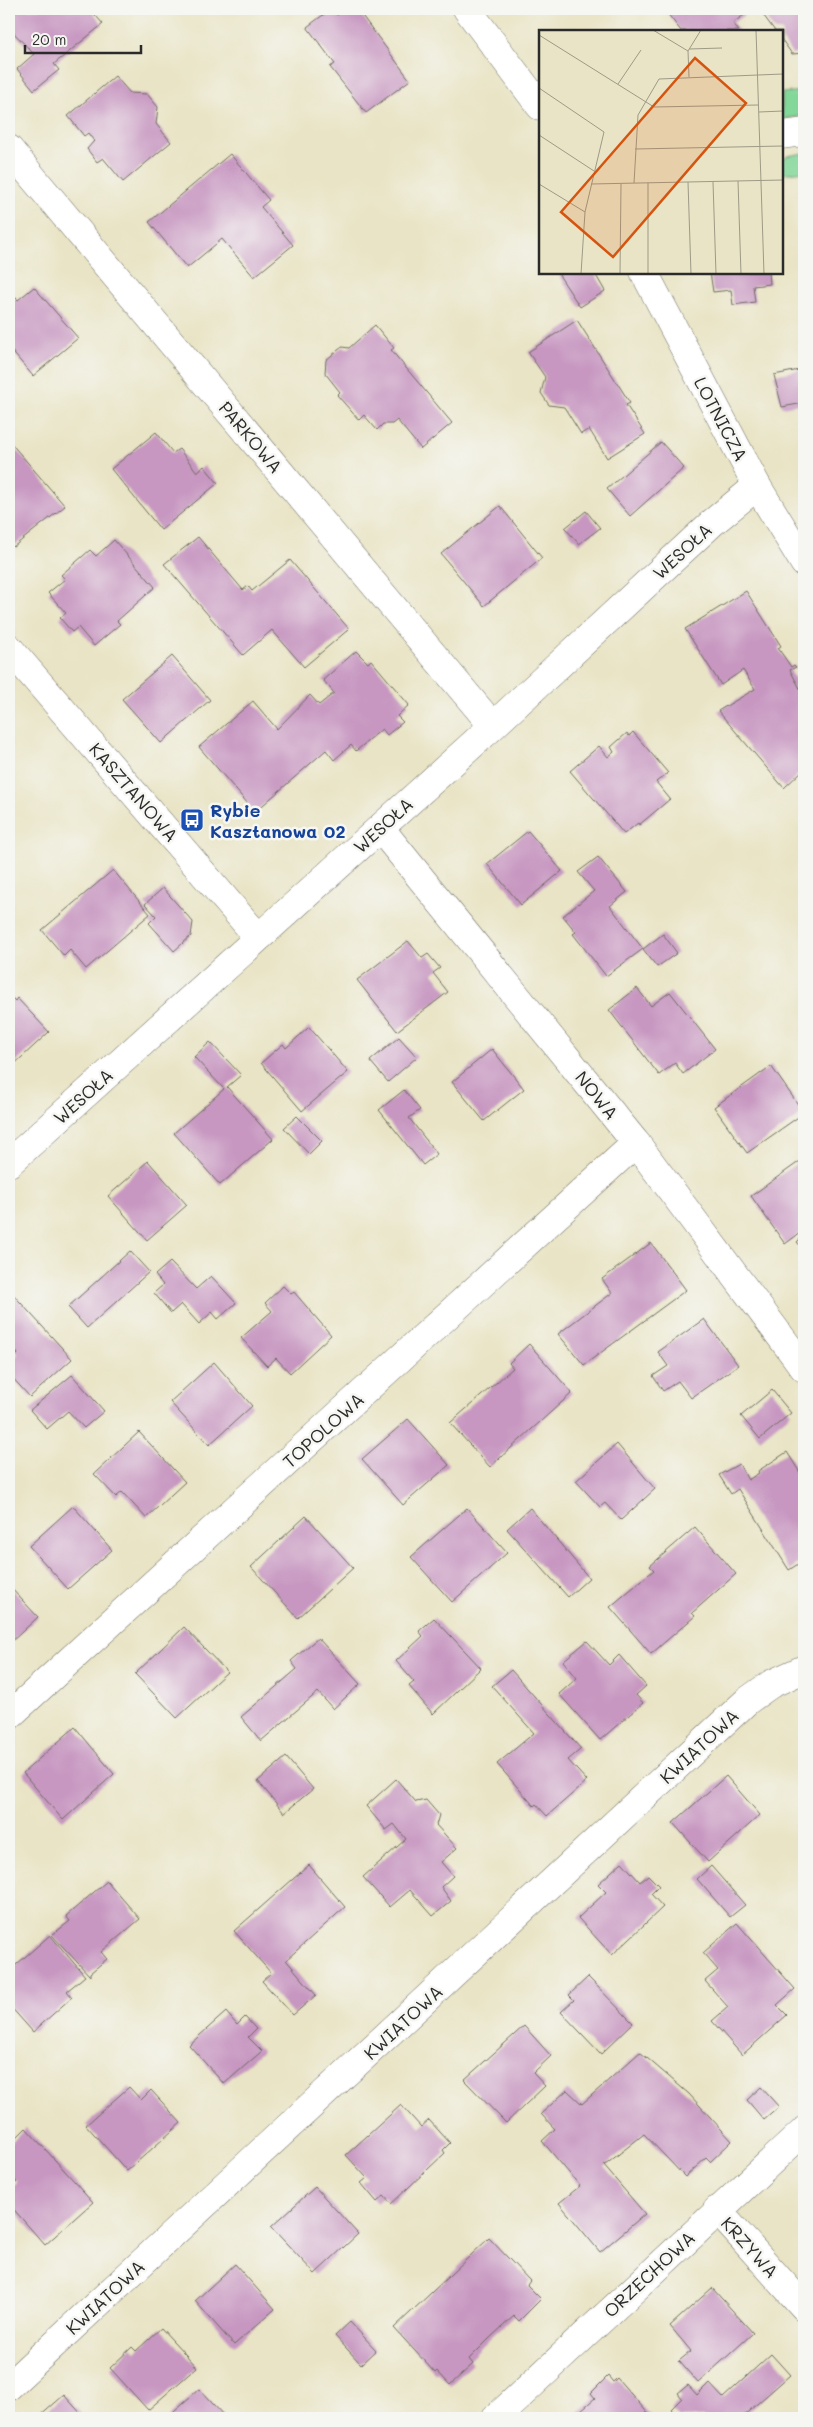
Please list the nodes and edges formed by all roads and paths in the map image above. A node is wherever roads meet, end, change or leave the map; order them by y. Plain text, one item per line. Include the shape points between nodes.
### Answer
1 (467, 9) edge
2 (539, 105) edge
3 (804, 132) edge
4 (783, 135) edge
5 (9, 149) edge
6 (645, 274) edge
7 (757, 486) junction
8 (804, 563) edge
9 (9, 648) edge
10 (493, 726) junction
11 (380, 828) junction
12 (258, 937) junction
13 (636, 1143) junction
14 (9, 1163) edge
15 (804, 1368) edge
16 (804, 1669) edge
17 (9, 1716) edge
18 (804, 2131) edge
19 (716, 2210) junction
20 (804, 2307) edge
21 (9, 2386) edge
22 (496, 2418) edge

1 - 2 street
3 - 4 street
5 - 10 street, PARKOWA
6 - 7 street, LOTNICZA
7 - 8 street, LOTNICZA
7 - 10 street, WESOŁA
9 - 12 street, KASZTANOWA
10 - 11 street, WESOŁA
11 - 12 street, WESOŁA
11 - 13 street, NOWA
12 - 14 street, WESOŁA
13 - 15 street, NOWA
13 - 17 street, TOPOLOWA
16 - 21 street, KWIATOWA via 771,1684 747,1701
18 - 19 street, ORZECHOWA
19 - 20 street, KRZYWA
19 - 22 street, ORZECHOWA

